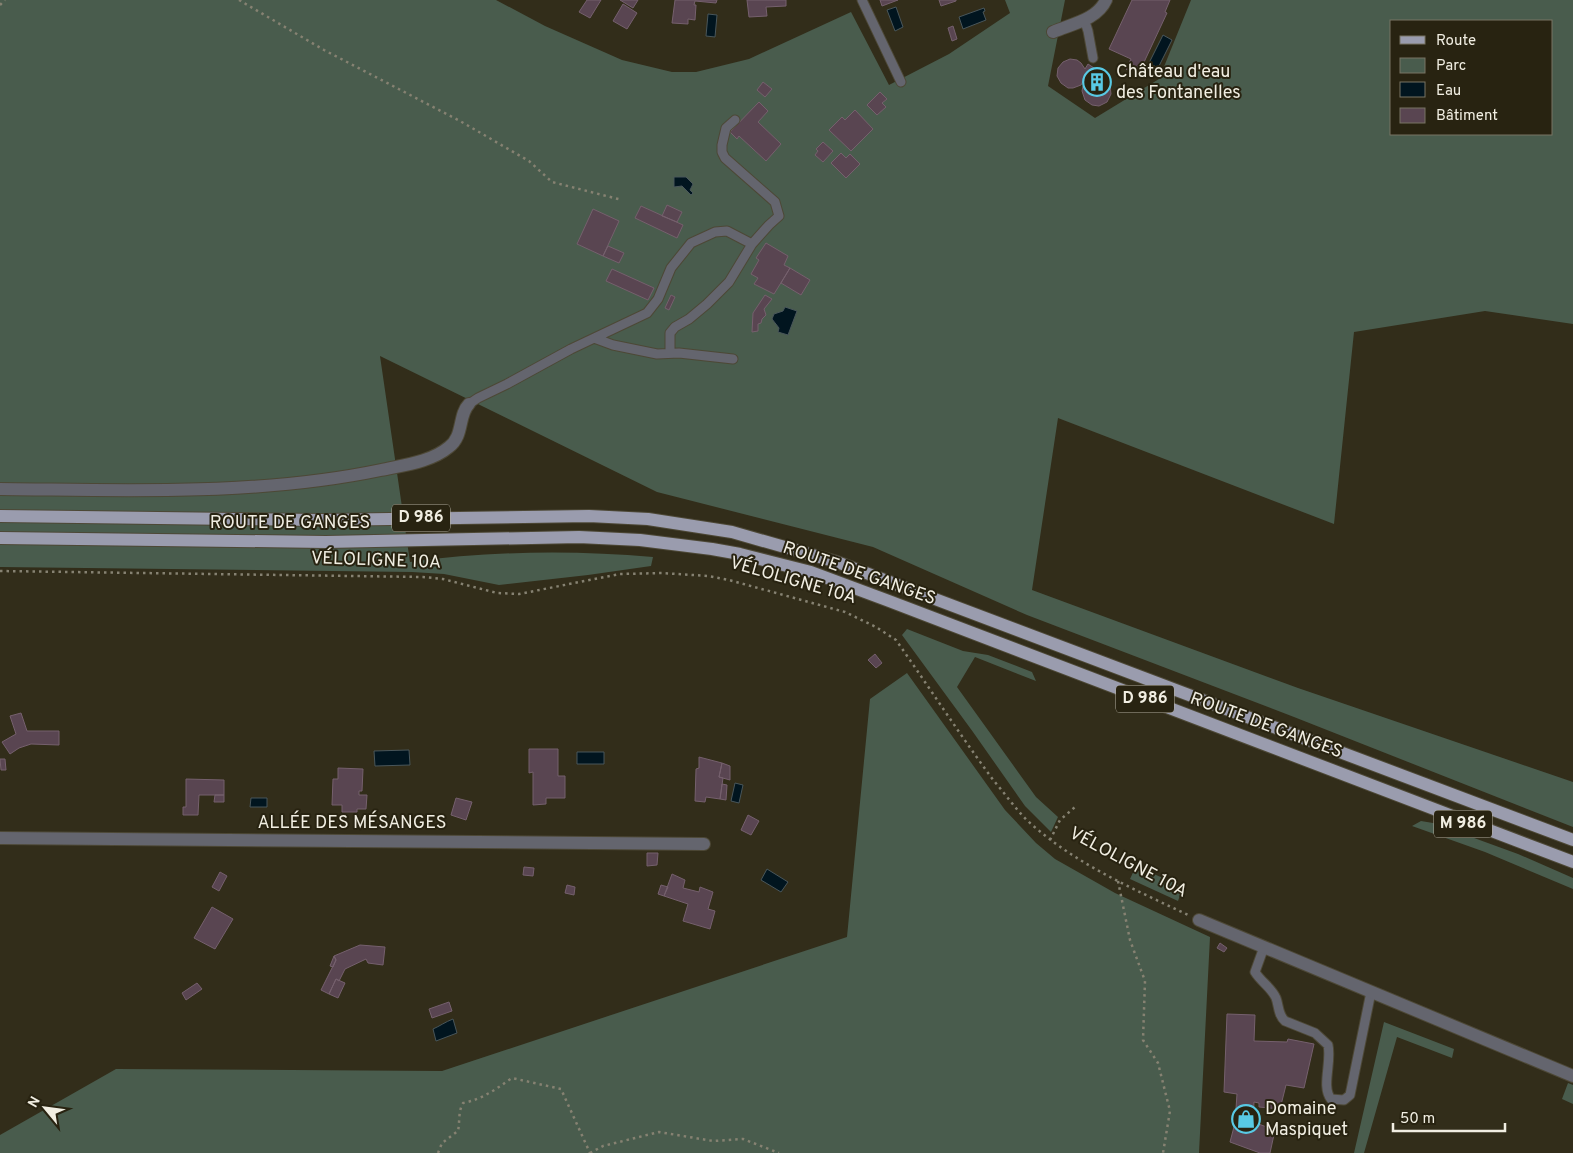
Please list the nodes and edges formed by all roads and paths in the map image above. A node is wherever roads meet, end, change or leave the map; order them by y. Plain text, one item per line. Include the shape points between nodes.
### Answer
1 (5, 0) edge
2 (239, 0) edge
3 (248, 0) edge
4 (862, 0) edge
5 (1106, 0) edge
6 (0, 5) edge
7 (250, 6) junction
8 (1084, 19) junction
9 (1052, 32) dead end
10 (1093, 58) dead end
11 (901, 82) dead end
12 (735, 120) dead end
13 (622, 200) dead end
14 (752, 244) junction
15 (594, 338) junction
16 (670, 353) junction
17 (733, 359) dead end
18 (469, 404) joint
19 (0, 489) edge
20 (0, 516) edge
21 (0, 538) edge
22 (0, 572) edge
23 (1352, 777) junction
24 (1074, 807) dead end
25 (0, 838) edge
26 (1050, 840) junction
27 (1573, 840) edge
28 (704, 844) dead end
29 (1573, 862) edge
30 (1573, 871) edge
31 (1118, 881) junction
32 (1199, 920) joint
33 (1264, 947) junction
34 (1372, 992) junction
35 (1573, 1076) edge
36 (438, 1153) edge
37 (590, 1153) edge
38 (779, 1153) edge
39 (1163, 1153) edge

1 - 6 path
2 - 7 path
3 - 7 path
4 - 11 lane
5 - 8 street via 1102,8
7 - 13 path via 324,50 460,121 528,161 552,182
8 - 9 street
8 - 10 lane
12 - 14 lane via 726,128 722,152 775,202 779,216
14 - 15 lane via 727,231 715,232 691,243 670,268 658,299 647,313
14 - 16 lane via 729,282 670,333
15 - 16 lane via 657,354
15 - 18 lane
16 - 17 lane
18 - 19 street via 458,438 445,450 415,463 360,474 233,489
20 - 27 main road, ROUTE DE GANGES / D 986 via 322,520 589,516 648,519 732,532 838,562
21 - 23 main road, ROUTE DE GANGES / D 986 via 326,542 579,538 640,540 712,549 811,572
22 - 26 path, VÉLOLIGNE 10A via 415,577 443,579 497,593 519,594 620,574 708,576 845,612 896,640 982,764 1014,805
23 - 29 main road, ROUTE DE GANGES / D 986
23 - 30 main road, M 986
24 - 26 path via 1060,820
25 - 28 street, ALLÉE DES MÉSANGES
26 - 31 path, VÉLOLIGNE 10A
31 - 32 path, VÉLOLIGNE 10A
31 - 39 path via 1130,940 1145,981 1143,1040 1158,1063 1170,1111
32 - 33 street, VÉLOLIGNE 10A
33 - 34 street, VÉLOLIGNE 10A
33 - 34 lane via 1256,972 1276,997 1281,1017 1315,1033 1328,1045 1330,1064 1326,1088 1331,1099 1344,1100 1350,1095
34 - 35 street, VÉLOLIGNE 10A
36 - 37 path via 442,1143 458,1131 459,1110 463,1103 490,1094 512,1078 561,1090
37 - 38 path via 603,1146 660,1132 713,1141 743,1139

